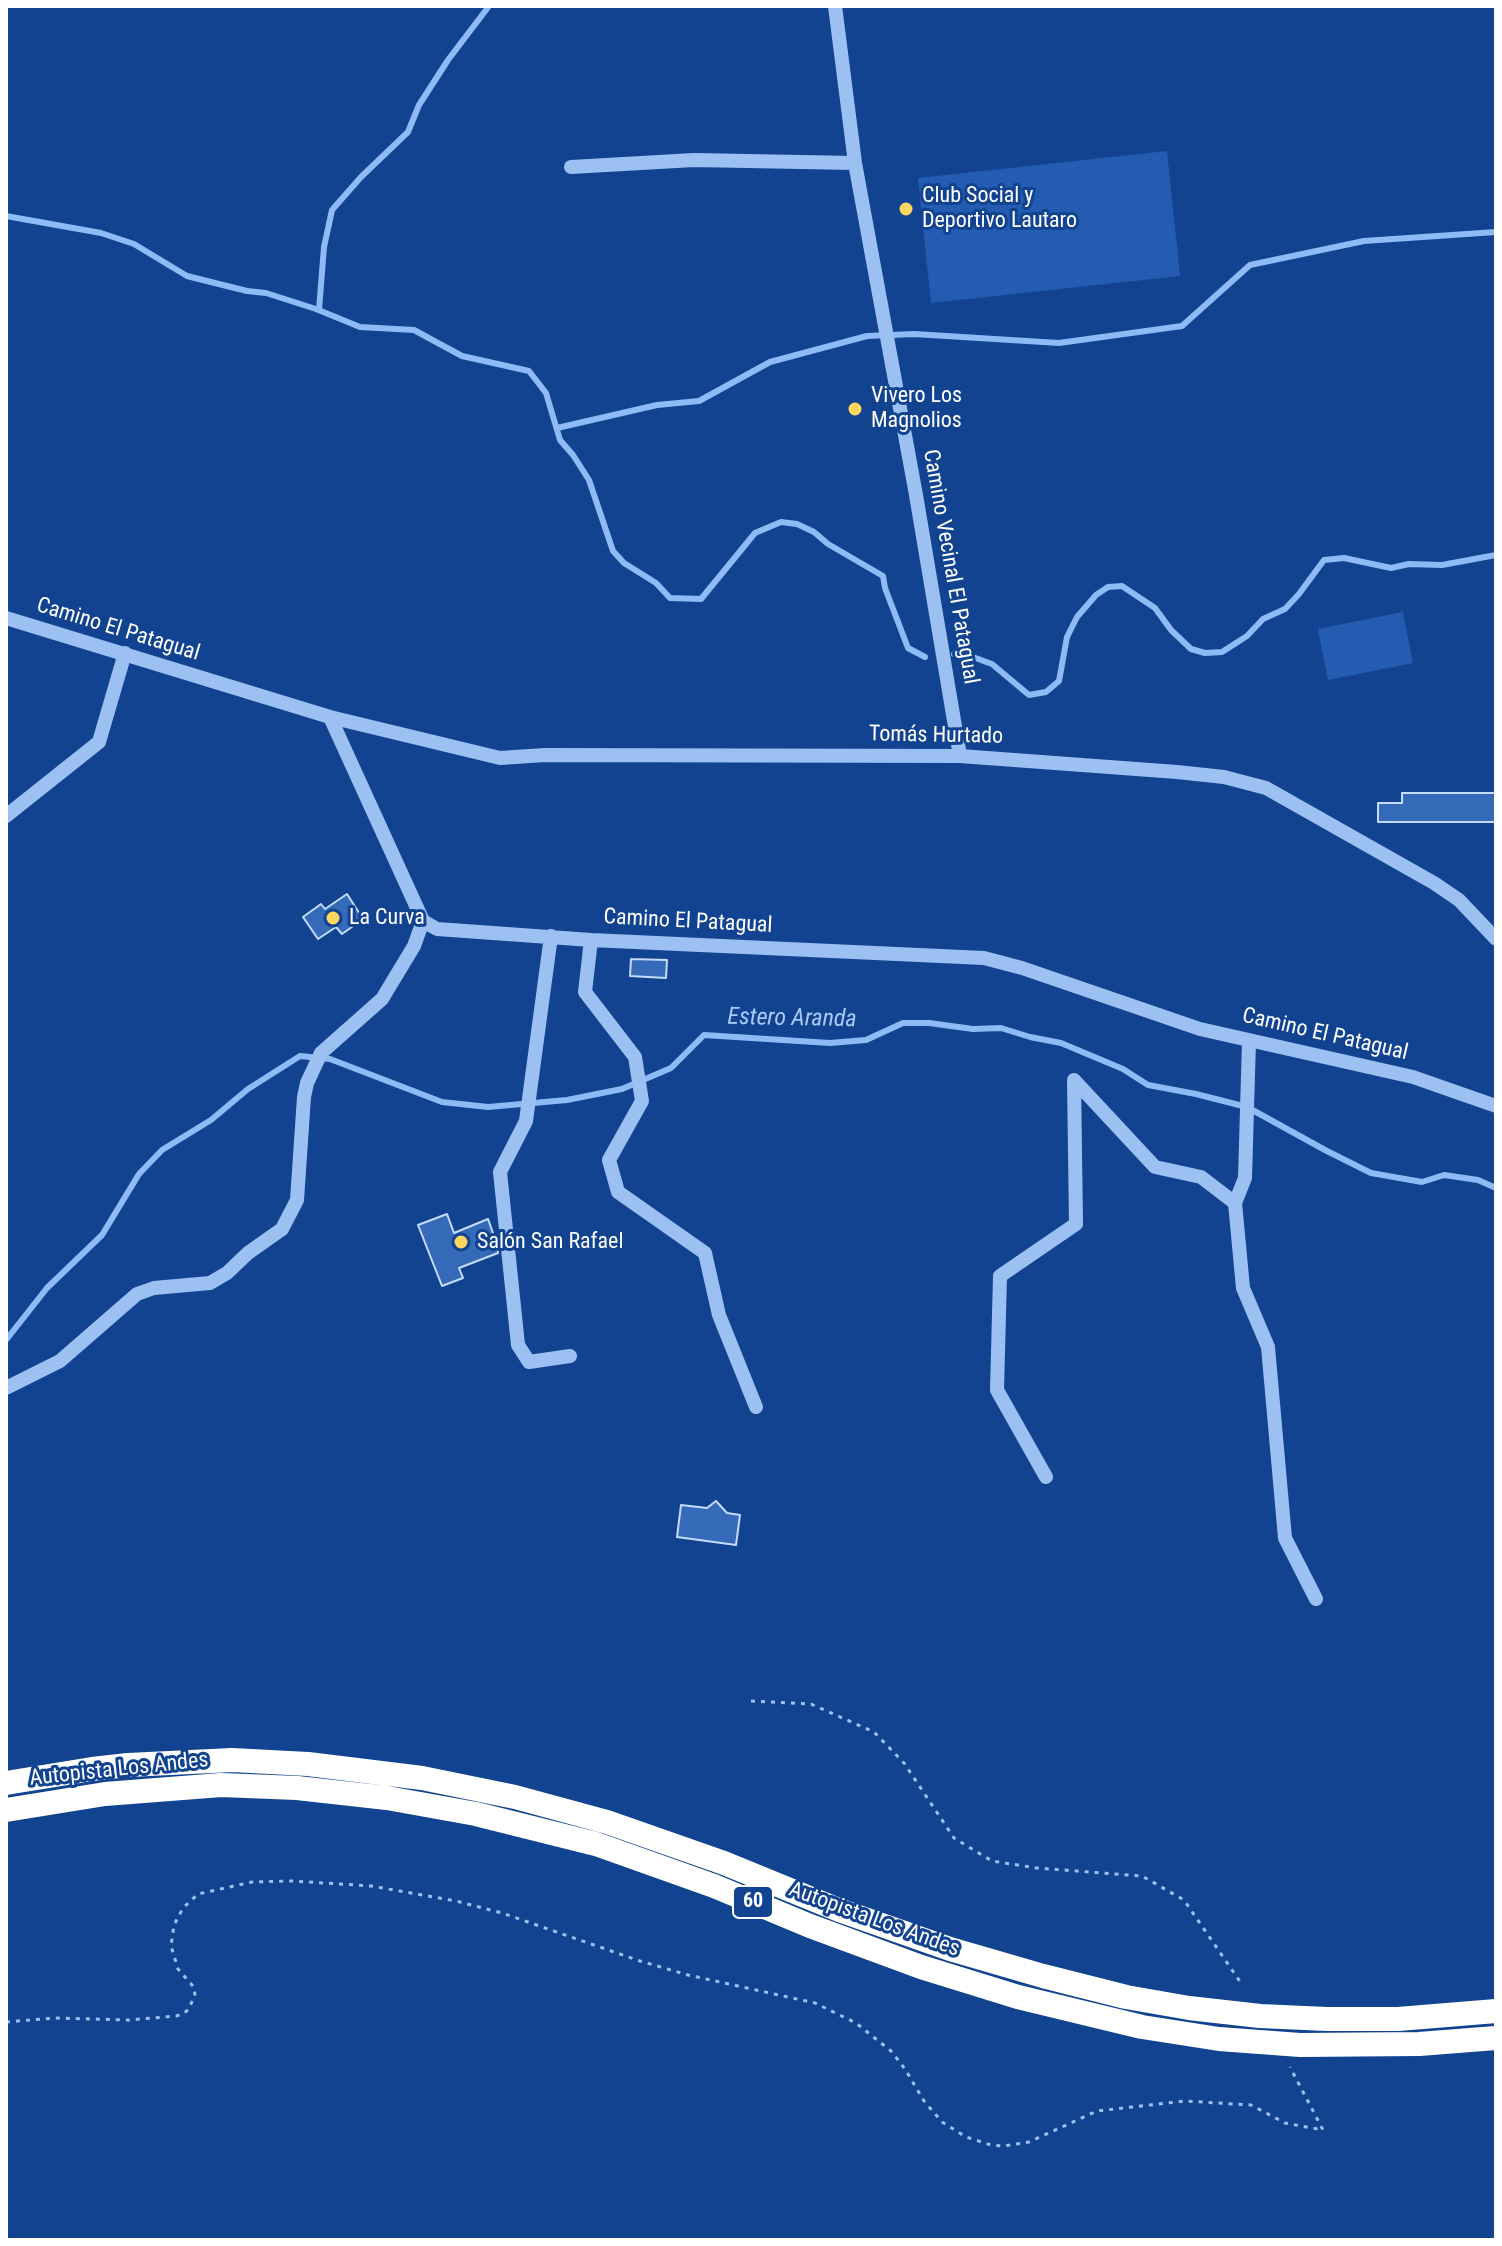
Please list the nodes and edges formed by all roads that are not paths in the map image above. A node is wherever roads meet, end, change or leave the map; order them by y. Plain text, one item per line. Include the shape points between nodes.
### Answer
1 (835, 6) edge
2 (855, 163) junction
3 (571, 167) dead end
4 (6, 618) edge
5 (125, 653) junction
6 (330, 717) junction
7 (960, 756) junction
8 (6, 816) edge
9 (423, 921) junction
10 (551, 936) junction
11 (1496, 939) edge
12 (591, 940) junction
13 (1249, 1041) junction
14 (1496, 1106) edge
15 (1235, 1203) junction
16 (570, 1356) dead end
17 (6, 1388) edge
18 (756, 1407) dead end
19 (1046, 1477) dead end
20 (1316, 1599) dead end
21 (6, 1783) edge
22 (6, 1810) edge
23 (1496, 2011) edge
24 (1496, 2038) edge

1 - 2 street, Camino Vecinal El Patagual
2 - 3 street via 694,160
2 - 7 street, Camino Vecinal El Patagual
4 - 5 street, Camino El Patagual
5 - 6 street, Camino El Patagual
5 - 8 street via 99,742
6 - 7 street, Tomás Hurtado via 500,758
6 - 9 street
7 - 11 street, Tomás Hurtado via 1177,772 1266,788 1434,883 1459,900
9 - 10 street, Camino El Patagual via 437,929
9 - 17 street via 382,999 321,1053 307,1083 297,1200 282,1229 210,1283 137,1294 60,1361
10 - 12 street, Camino El Patagual
10 - 16 street via 526,1121 500,1172 518,1345 529,1362
12 - 13 street, Camino El Patagual via 984,958
12 - 18 street via 585,992 635,1057 642,1101 609,1160 618,1192 705,1253 719,1315
13 - 14 street, Camino El Patagual via 1413,1077
13 - 15 street via 1245,1178
15 - 19 street via 1201,1177 1155,1167 1074,1080 1076,1224 1000,1276 997,1390
15 - 20 street via 1243,1288 1268,1347 1285,1538
21 - 23 highway, Autopista Los Andes / 60 via 116,1766 232,1760 422,1778 607,1822 935,1944 1126,1997 1202,2010 1315,2019
22 - 24 highway, Autopista Los Andes / 60 via 105,1794 221,1785 387,1798 596,1844 921,1967 1142,2027 1300,2045

